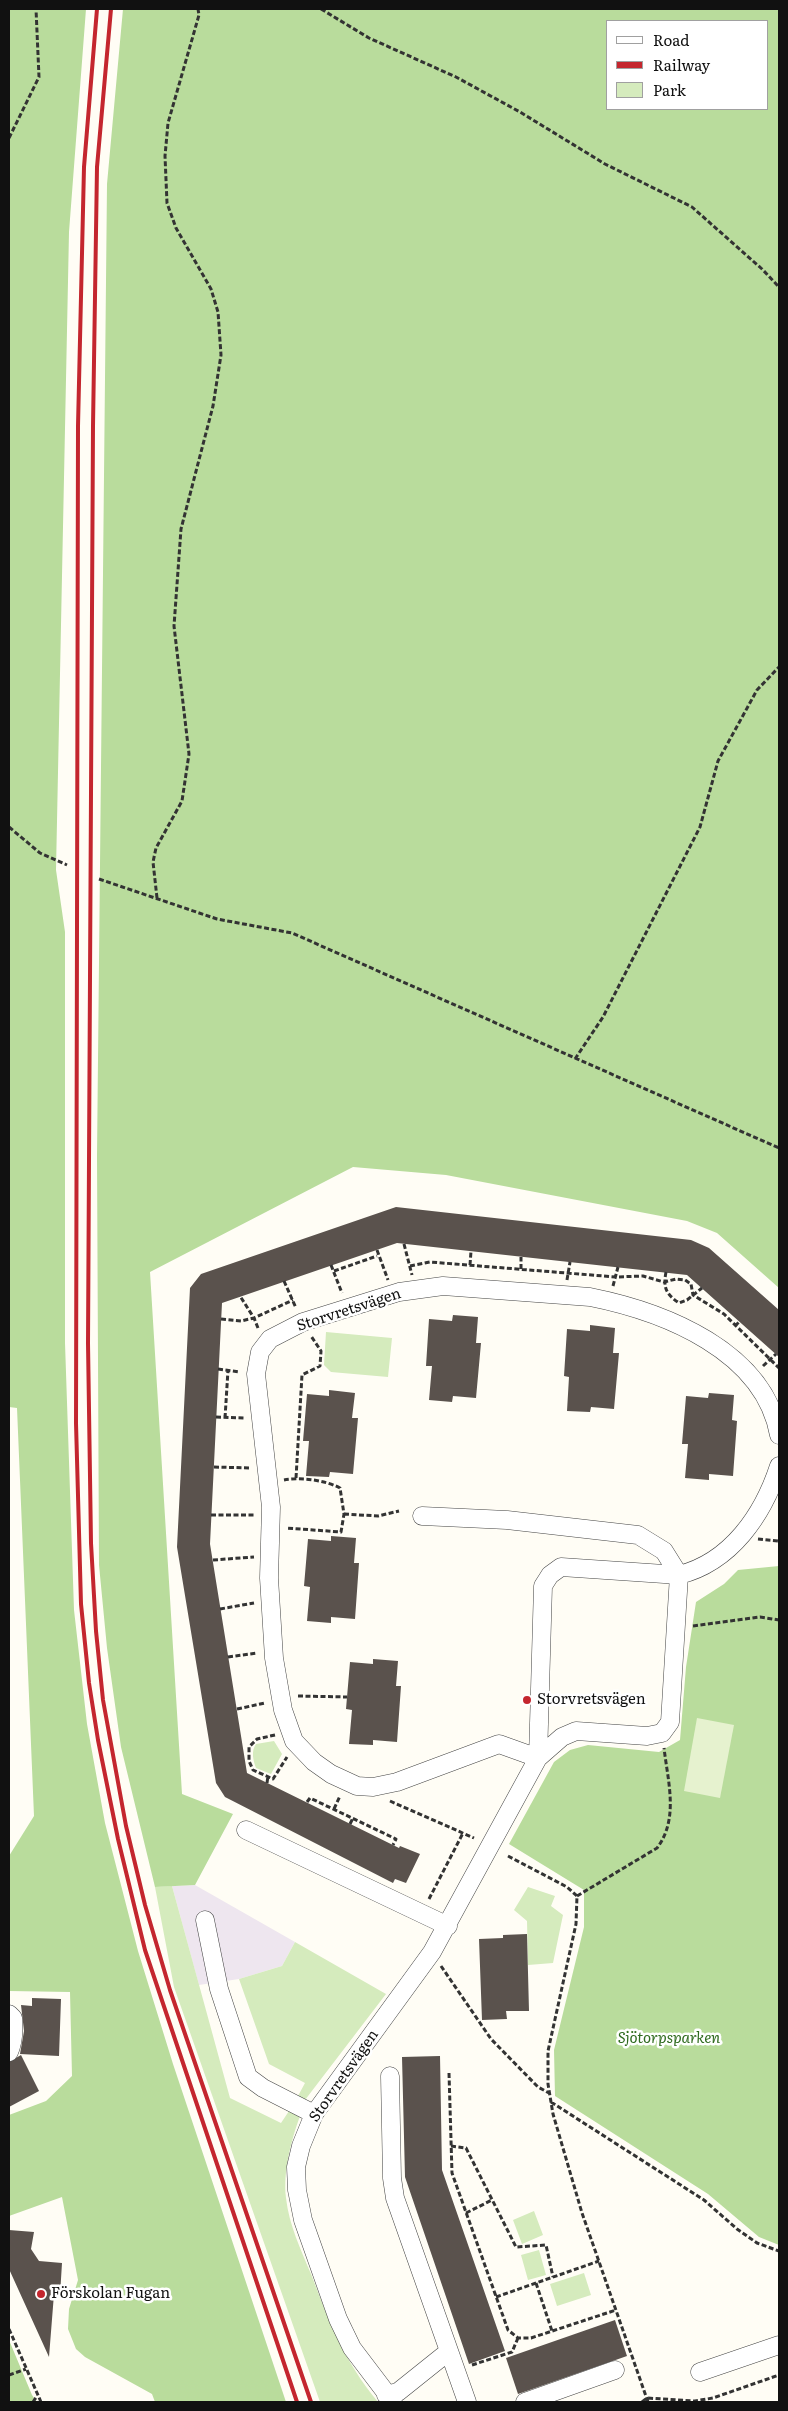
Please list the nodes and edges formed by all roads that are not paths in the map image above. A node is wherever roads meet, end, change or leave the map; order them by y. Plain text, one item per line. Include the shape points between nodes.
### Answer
1 (779, 1435) edge
2 (779, 1466) edge
3 (422, 1516) dead end
4 (678, 1576) junction
5 (538, 1758) junction
6 (246, 1830) dead end
7 (205, 1920) dead end
8 (448, 1926) junction
9 (9, 2014) edge
10 (9, 2052) edge
11 (390, 2076) dead end
12 (314, 2114) junction
13 (779, 2345) edge
14 (448, 2352) junction
15 (615, 2370) dead end
16 (700, 2372) dead end
17 (390, 2399) edge
18 (467, 2402) edge
19 (526, 2402) edge

1 - 5 street, Storvretsvägen via 772,1410 751,1376 707,1340 669,1322 590,1297 443,1286 416,1289 303,1322 265,1344 257,1362 257,1388 269,1475 273,1650 278,1692 294,1738 314,1762 357,1786 397,1782 499,1744
2 - 4 street, Storvretsvägen via 770,1493 740,1536 719,1558
3 - 4 street via 507,1520 638,1535 664,1551
4 - 5 street, Storvretsvägen via 670,1722 662,1733 647,1736 576,1731 562,1737
4 - 5 street, Storvretsvägen via 561,1567 550,1575 543,1586
5 - 8 street, Storvretsvägen
6 - 8 street
7 - 12 street via 219,1989 248,2077
8 - 12 street, Storvretsvägen
9 - 10 street via 14,2027
11 - 14 street via 395,2198
12 - 17 street, Storvretsvägen via 296,2167 303,2220 349,2341
13 - 16 street
14 - 17 street
14 - 18 street
15 - 19 street

